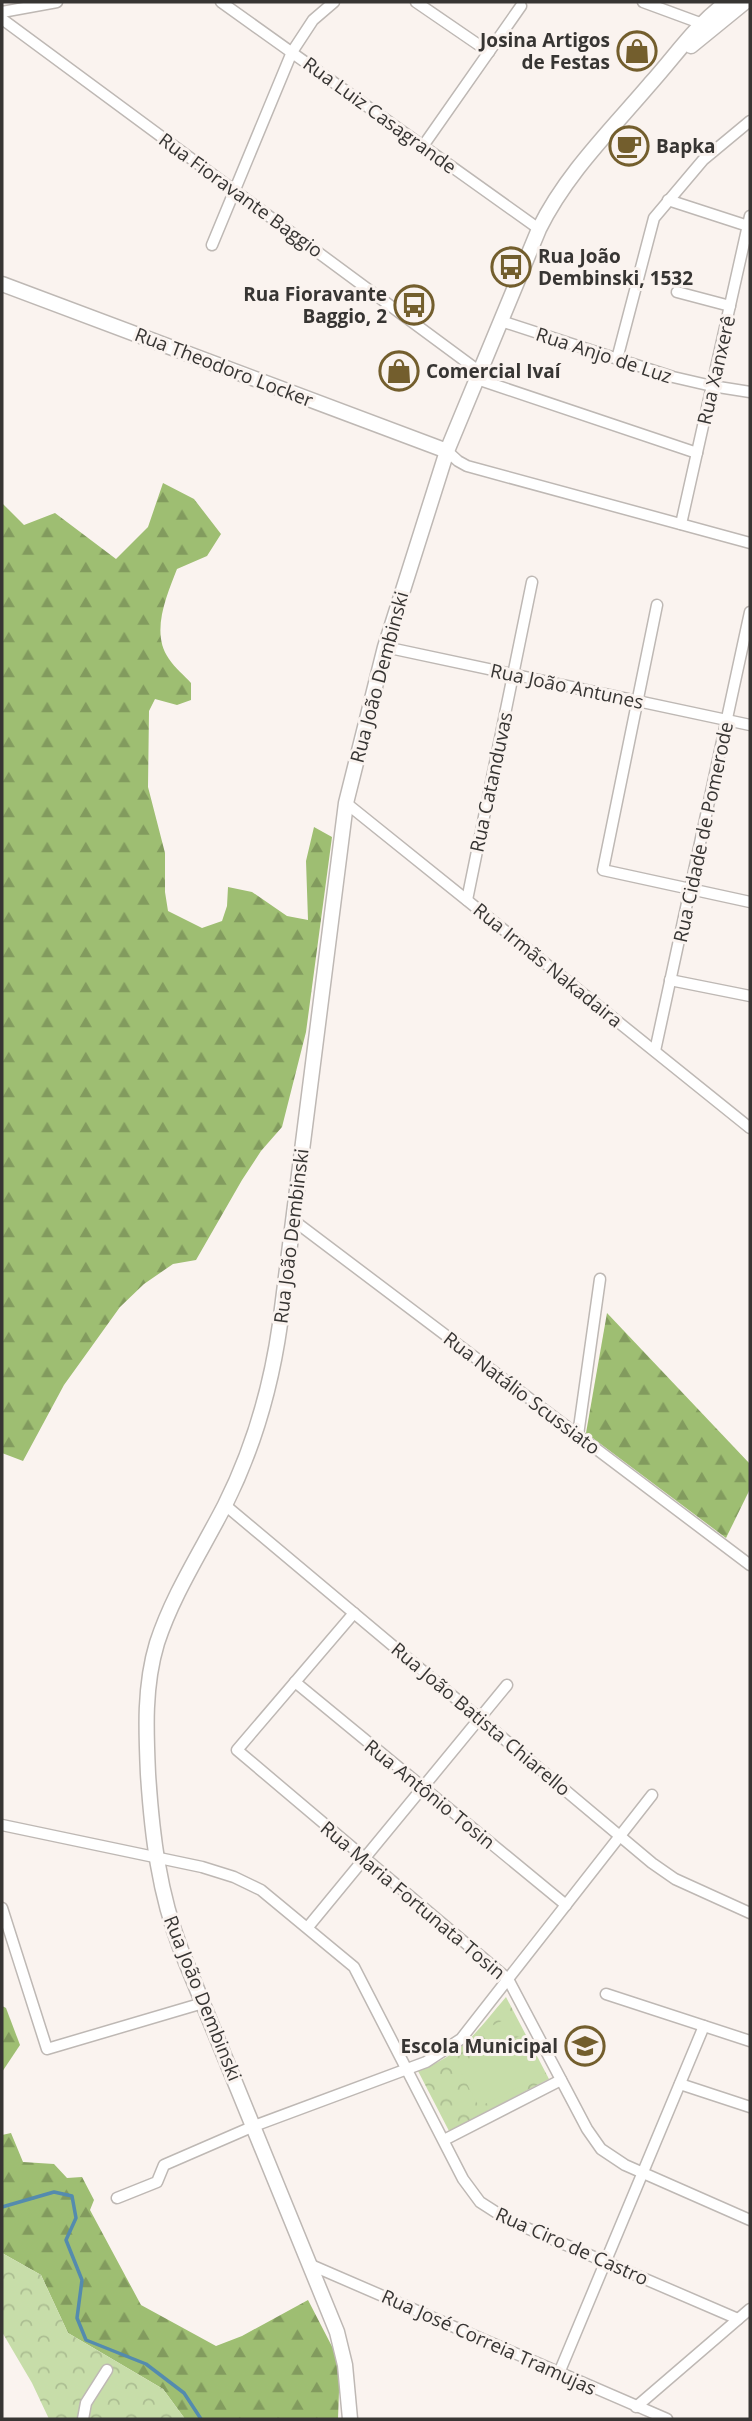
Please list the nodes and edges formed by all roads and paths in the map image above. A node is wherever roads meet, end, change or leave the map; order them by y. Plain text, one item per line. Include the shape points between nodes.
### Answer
1 (57, 2) edge
2 (221, 2) edge
3 (334, 2) edge
4 (416, 2) edge
5 (643, 2) edge
6 (727, 2) edge
7 (745, 2) edge
8 (521, 6) dead end
9 (2, 12) edge
10 (2, 19) edge
11 (701, 23) junction
12 (292, 52) junction
13 (489, 52) junction
14 (663, 69) junction
15 (750, 121) edge
16 (423, 146) junction
17 (234, 191) junction
18 (668, 200) junction
19 (749, 221) edge
20 (539, 229) junction
21 (212, 245) dead end
22 (2, 284) edge
23 (677, 292) dead end
24 (730, 306) junction
25 (501, 321) junction
26 (617, 359) junction
27 (478, 376) junction
28 (712, 386) junction
29 (750, 392) edge
30 (447, 451) junction
31 (697, 453) junction
32 (681, 524) junction
33 (750, 543) edge
34 (532, 582) dead end
35 (657, 606) dead end
36 (750, 612) edge
37 (385, 647) junction
38 (513, 674) junction
39 (637, 701) junction
40 (727, 720) junction
41 (750, 725) edge
42 (346, 803) junction
43 (690, 889) junction
44 (467, 900) junction
45 (750, 902) edge
46 (670, 980) junction
47 (750, 996) edge
48 (655, 1051) junction
49 (750, 1128) edge
50 (293, 1220) junction
51 (600, 1279) dead end
52 (578, 1435) junction
53 (225, 1505) junction
54 (750, 1565) edge
55 (354, 1613) junction
56 (295, 1682) junction
57 (507, 1685) dead end
58 (480, 1718) junction
59 (423, 1787) junction
60 (652, 1795) dead end
61 (2, 1825) edge
62 (620, 1836) junction
63 (156, 1857) junction
64 (365, 1858) junction
65 (566, 1905) junction
66 (2, 1908) edge
67 (750, 1913) edge
68 (308, 1927) junction
69 (508, 1979) junction
70 (607, 1994) dead end
71 (203, 2003) junction
72 (704, 2026) junction
73 (750, 2040) edge
74 (407, 2069) junction
75 (561, 2080) junction
76 (680, 2084) junction
77 (750, 2107) edge
78 (254, 2126) junction
79 (444, 2140) junction
80 (642, 2174) junction
81 (117, 2198) dead end
82 (750, 2220) edge
83 (606, 2262) junction
84 (311, 2265) junction
85 (750, 2309) edge
86 (738, 2319) junction
87 (107, 2370) dead end
88 (559, 2373) junction
89 (636, 2407) junction
90 (83, 2419) edge
91 (351, 2419) edge
92 (664, 2419) edge

1 - 9 street
2 - 12 street, Rua Luiz Casagrande
3 - 12 street via 313,20
4 - 13 street
5 - 11 street
6 - 11 main road, Rua João Dembinski
7 - 14 main road, Rua João Dembinski
8 - 13 street
10 - 17 street, Rua Fioravante Baggio
11 - 14 main road, Rua João Dembinski
12 - 16 street, Rua Luiz Casagrande
12 - 17 street
13 - 16 street
14 - 20 main road, Rua João Dembinski via 561,188
15 - 18 street via 713,150
16 - 20 street, Rua Luiz Casagrande
17 - 21 street
17 - 27 street, Rua Fioravante Baggio
18 - 19 street
18 - 26 street via 654,218
19 - 24 street, Rua Xanxerê
20 - 25 main road, Rua João Dembinski
22 - 30 main road, Rua Theodoro Locker
23 - 24 street
24 - 28 street, Rua Xanxerê
25 - 26 street, Rua Anjo de Luz
25 - 27 main road, Rua João Dembinski
26 - 28 street, Rua Anjo de Luz
27 - 30 main road, Rua João Dembinski
27 - 31 street, Rua Fioravante Baggio
28 - 29 street, Rua Anjo de Luz
28 - 31 street, Rua Xanxerê
30 - 32 street via 467,466
30 - 37 main road, Rua João Dembinski
31 - 32 street, Rua Xanxerê
32 - 33 street
34 - 38 street, Rua Catanduvas
35 - 39 street
36 - 40 street, Rua Cidade de Pomerode
37 - 38 street, Rua João Antunes
37 - 42 main road, Rua João Dembinski
38 - 39 street, Rua João Antunes
38 - 44 street, Rua Catanduvas
39 - 40 street, Rua João Antunes
39 - 43 street via 603,870
40 - 41 street, Rua João Antunes
40 - 43 street, Rua Cidade de Pomerode
42 - 44 street, Rua Irmãs Nakadaira
42 - 50 main road, Rua João Dembinski
43 - 45 street
43 - 46 street, Rua Cidade de Pomerode
44 - 48 street, Rua Irmãs Nakadaira
46 - 47 street
46 - 48 street, Rua Cidade de Pomerode
48 - 49 street, Rua Irmãs Nakadaira
50 - 52 street, Rua Natálio Scussiato
50 - 53 main road, Rua João Dembinski via 269,1387 252,1444
51 - 52 street
52 - 54 street, Rua Natálio Scussiato
53 - 55 street, Rua João Batista Chiarello
53 - 63 main road, Rua João Dembinski via 169,1612 148,1681 146,1730
55 - 56 street
55 - 58 street, Rua João Batista Chiarello
56 - 59 street, Rua Antônio Tosin
56 - 64 street, Rua Maria Fortunata Tosin via 237,1750
57 - 58 street
58 - 59 street
58 - 62 street, Rua João Batista Chiarello
59 - 64 street
59 - 65 street, Rua Antônio Tosin
60 - 62 street
61 - 63 street, Rua Ciro de Castro
62 - 65 street
62 - 67 street, Rua João Batista Chiarello via 675,1879
63 - 68 street, Rua Ciro de Castro via 247,1882
63 - 71 main road, Rua João Dembinski via 175,1934
64 - 68 street
64 - 69 street, Rua Maria Fortunata Tosin
65 - 69 street
66 - 71 street via 47,2049
68 - 74 street, Rua Ciro de Castro via 355,1967
69 - 74 street via 461,2039 438,2056
69 - 75 street, Rua Maria Fortunata Tosin
70 - 72 street
71 - 78 main road, Rua João Dembinski
72 - 73 street
72 - 76 street
74 - 78 street
74 - 79 street, Rua Ciro de Castro
75 - 79 street
75 - 80 street, Rua Maria Fortunata Tosin via 601,2149
76 - 77 street
76 - 80 street
78 - 81 street via 164,2165 157,2182
78 - 84 main road, Rua João Dembinski
79 - 83 street, Rua Ciro de Castro via 480,2202 508,2220
80 - 82 street, Rua Maria Fortunata Tosin
80 - 83 street
83 - 86 street, Rua Ciro de Castro
83 - 88 street
84 - 88 street, Rua José Correia Tramujas
84 - 91 main road, Rua João Dembinski via 343,2354
85 - 86 street
86 - 89 street
87 - 90 street via 86,2403
88 - 89 street, Rua José Correia Tramujas
89 - 92 street, Rua José Correia Tramujas

